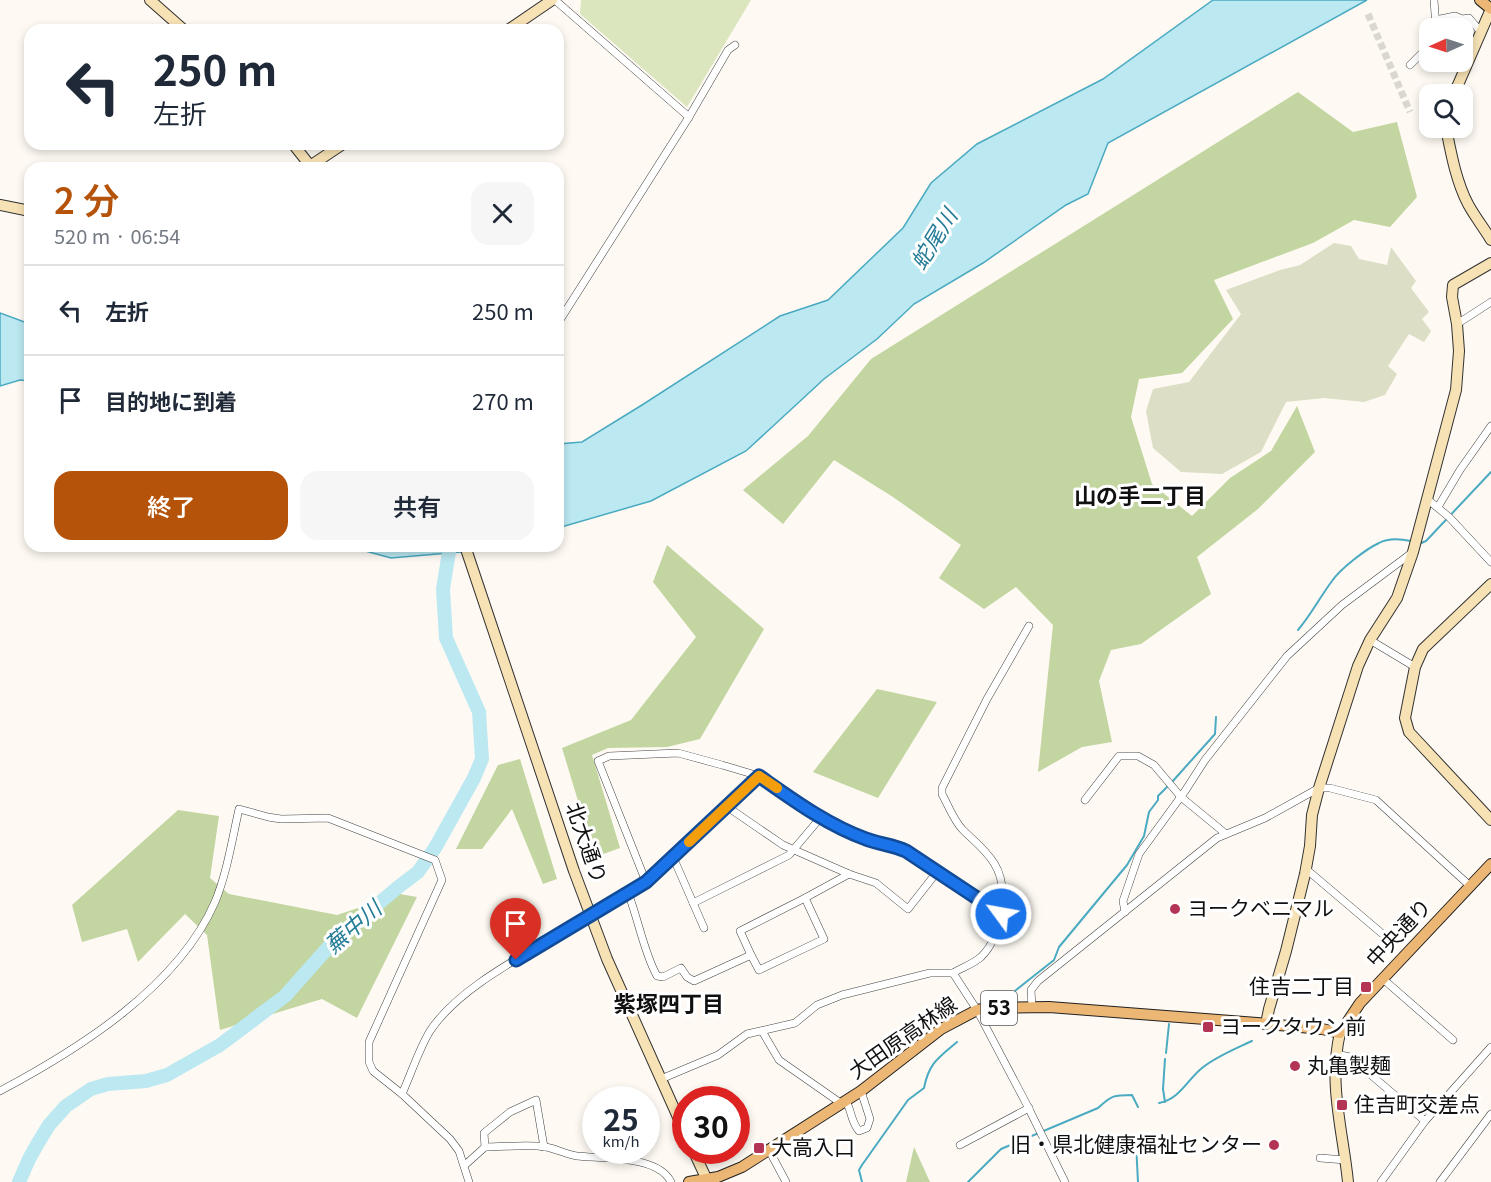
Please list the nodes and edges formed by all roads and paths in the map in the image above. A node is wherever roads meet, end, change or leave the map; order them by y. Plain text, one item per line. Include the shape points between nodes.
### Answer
1 (150, 0) edge
2 (554, 0) edge
3 (1434, 0) edge
4 (1480, 0) edge
5 (1491, 9) edge
6 (1435, 18) edge
7 (1473, 23) edge
8 (177, 24) edge
9 (517, 24) edge
10 (1480, 31) junction
11 (735, 45) dead end
12 (1419, 56) edge
13 (1410, 65) dead end
14 (1458, 84) edge
15 (689, 117) junction
16 (1448, 138) edge
17 (334, 150) edge
18 (317, 162) edge
19 (0, 205) edge
20 (24, 210) edge
21 (1491, 240) edge
22 (1491, 263) edge
23 (1491, 302) edge
24 (564, 314) edge
25 (1457, 324) junction
26 (1491, 426) edge
27 (1427, 499) junction
28 (1438, 507) junction
29 (467, 552) edge
30 (1413, 552) junction
31 (1491, 562) edge
32 (1491, 584) edge
33 (1029, 626) dead end
34 (1370, 640) junction
35 (1415, 666) junction
36 (759, 776) junction
37 (1319, 788) junction
38 (1181, 797) junction
39 (1084, 800) dead end
40 (726, 806) junction
41 (821, 817) junction
42 (1491, 820) edge
43 (1226, 834) junction
44 (794, 850) junction
45 (673, 857) junction
46 (1491, 864) edge
47 (1306, 868) junction
48 (937, 872) junction
49 (849, 874) junction
50 (646, 882) junction
51 (1470, 886) junction
52 (628, 893) junction
53 (805, 898) junction
54 (693, 903) junction
55 (1125, 912) junction
56 (1001, 914) junction
57 (704, 928) dead end
58 (1392, 942) dead end
59 (751, 955) junction
60 (953, 973) junction
61 (1383, 979) junction
62 (1032, 1007) junction
63 (977, 1010) junction
64 (1266, 1024) junction
65 (762, 1031) junction
66 (1340, 1033) junction
67 (1453, 1040) dead end
68 (1491, 1047) edge
69 (1336, 1054) junction
70 (661, 1079) junction
71 (0, 1091) edge
72 (861, 1091) junction
73 (402, 1094) junction
74 (844, 1102) junction
75 (672, 1104) edge
76 (1029, 1108) junction
77 (1491, 1114) edge
78 (1425, 1121) junction
79 (960, 1144) dead end
80 (485, 1147) junction
81 (544, 1147) junction
82 (769, 1150) junction
83 (1320, 1158) dead end
84 (1346, 1160) junction
85 (697, 1164) edge
86 (465, 1165) junction
87 (701, 1181) edge
88 (470, 1182) edge
89 (671, 1182) edge
90 (786, 1182) edge
91 (1065, 1182) edge
92 (1348, 1182) edge
93 (1381, 1182) edge
94 (1440, 1182) edge

1 - 8 street
2 - 9 street
2 - 15 street
3 - 6 street
4 - 5 main road
5 - 10 street
7 - 10 street
10 - 14 street
11 - 15 street via 728,50
12 - 13 street
15 - 24 street
16 - 21 street via 1461,189
17 - 18 street
19 - 20 street
22 - 25 street via 1453,285
23 - 25 street
25 - 27 street via 1456,390
26 - 28 street
27 - 28 street
27 - 30 street
28 - 31 street
29 - 70 street, 北大通り via 574,871 607,959
30 - 34 street via 1397,598
30 - 38 street via 1342,604 1287,656 1205,760
32 - 35 street via 1436,635
33 - 56 street via 942,788 962,829 996,865 1002,880
34 - 35 street
34 - 37 street
35 - 42 street via 1405,718 1409,732
36 - 40 street
36 - 41 street
36 - 50 street via 678,753 609,756 598,760
37 - 43 street via 1265,819
37 - 47 street
37 - 51 street via 1376,800
38 - 39 street via 1154,765 1138,756 1119,756
38 - 43 street
38 - 55 street via 1139,854 1123,901
40 - 44 street
40 - 45 street
41 - 44 street
41 - 48 street via 868,840 900,848
43 - 55 street
44 - 49 street
44 - 54 street
45 - 50 street
45 - 54 street
46 - 51 main road, 中央通り
47 - 58 street
47 - 64 street
48 - 49 street via 908,909 876,883
48 - 56 street
49 - 53 street
50 - 52 street
51 - 61 main road, 中央通り
52 - 59 street via 657,976 681,968 694,981
52 - 73 street, bridge via 489,976 443,1014 429,1033
53 - 59 street via 740,931
53 - 59 street via 824,939 759,970
54 - 57 street
55 - 62 street via 1038,981 1031,990
56 - 60 street via 996,938 980,958
60 - 63 street
60 - 65 street via 930,973 842,995 817,1005 795,1023
61 - 66 main road, 中央通り
61 - 67 street
62 - 63 main road, 大田原高林線 / 53
62 - 64 main road, 大田原高林線 / 53
63 - 72 main road, 大田原高林線 / 53 via 941,1029
63 - 76 street
64 - 66 main road, 大田原高林線 / 53
65 - 70 street via 747,1034 718,1055
65 - 74 street via 779,1060
66 - 69 street
68 - 78 street
69 - 78 street via 1350,1057
69 - 84 street via 1335,1099
70 - 75 street, 北大通り
71 - 73 street via 114,1022 170,968 193,940 214,904 239,809 267,818 323,817 435,860 442,880 369,1042 373,1071
72 - 74 main road, 大田原高林線 / 53
72 - 74 street via 870,1119 867,1128 859,1131
73 - 86 street via 450,1139
74 - 82 main road, 大田原高林線 / 53
76 - 79 street
76 - 91 street
77 - 94 street
78 - 93 street
80 - 81 street
80 - 81 street via 484,1133 510,1112 536,1100
80 - 86 street
81 - 89 street via 574,1155 634,1160 660,1170
82 - 87 main road, 大田原高林線 / 53 via 736,1170
82 - 90 street
83 - 84 street
84 - 92 street
85 - 87 street
86 - 88 street

